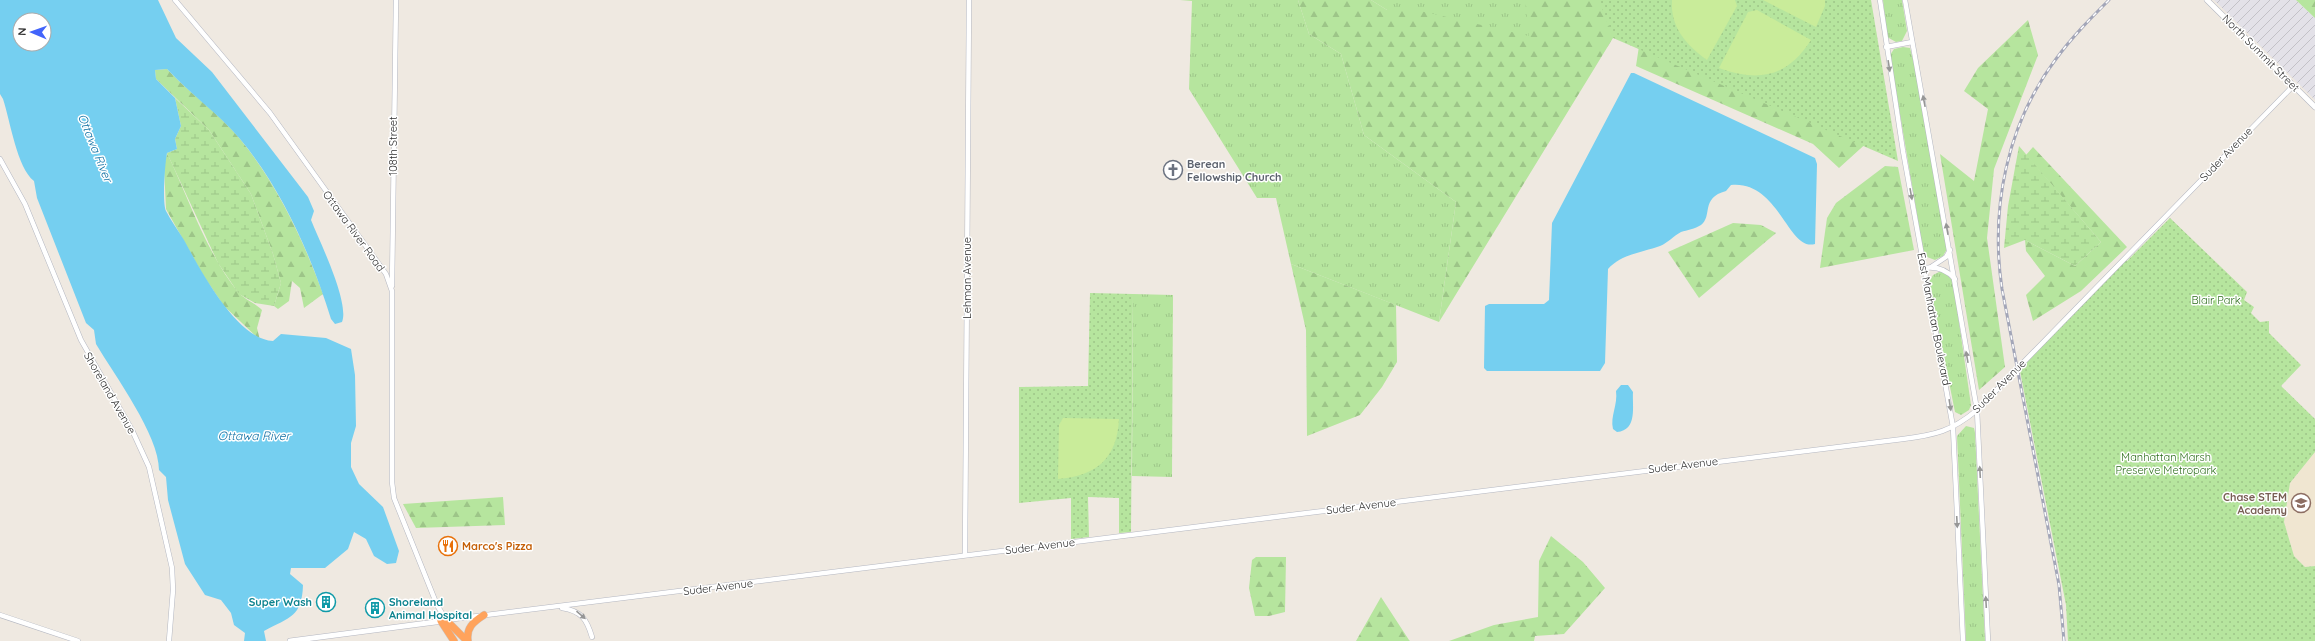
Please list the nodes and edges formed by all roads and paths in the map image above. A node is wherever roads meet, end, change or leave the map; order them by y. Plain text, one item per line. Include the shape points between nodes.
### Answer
1 (175, 0) edge
2 (396, 0) edge
3 (969, 0) edge
4 (1880, 0) edge
5 (1906, 0) edge
6 (2207, 0) edge
7 (1912, 42) junction
8 (1886, 47) junction
9 (2294, 86) junction
10 (2315, 107) edge
11 (0, 159) edge
12 (1950, 249) junction
13 (392, 262) junction
14 (1931, 267) junction
15 (1924, 268) junction
16 (385, 269) junction
17 (391, 275) junction
18 (1956, 279) junction
19 (1977, 410) junction
20 (1953, 427) junction
21 (965, 556) junction
22 (557, 607) junction
23 (0, 615) edge
24 (484, 615) junction
25 (444, 621) junction
26 (592, 638) dead end
27 (170, 640) edge
28 (78, 641) edge
29 (290, 641) edge
30 (454, 641) edge
31 (468, 641) edge
32 (1963, 641) edge
33 (1988, 641) edge

1 - 16 street, Ottawa River Road via 274,118 379,265
2 - 13 street, 108th Street
3 - 21 street, Lehman Avenue
4 - 8 street, East Manhattan Boulevard
5 - 7 street
6 - 9 main road, North Summit Street
7 - 8 street
12 -> 7 street
8 -> 15 street, East Manhattan Boulevard
9 - 10 main road, North Summit Street
9 - 19 street, Suder Avenue
11 - 27 street, Shoreland Avenue via 25,204 81,340 132,430 149,467 172,568
12 - 14 street via 1946,257
12 - 18 street
13 - 16 street
13 - 17 street, 108th Street
14 - 15 street
14 - 18 street via 1950,273
15 -> 20 street, East Manhattan Boulevard
16 - 17 street, Ottawa River Road
17 - 25 street, Ottawa River Road via 392,482 399,513
19 -> 18 street
19 - 20 street, Suder Avenue
33 -> 19 street
20 - 21 street, Suder Avenue via 1938,434 1909,438
20 -> 32 street, East Manhattan Boulevard
21 - 22 street, Suder Avenue
22 - 24 street, Suder Avenue
22 -> 26 street via 581,614 589,625
23 - 28 street
24 - 25 street, Suder Avenue
24 - 31 highway via 470,626
25 - 29 main road, Suder Avenue
25 - 30 highway
25 - 31 highway

